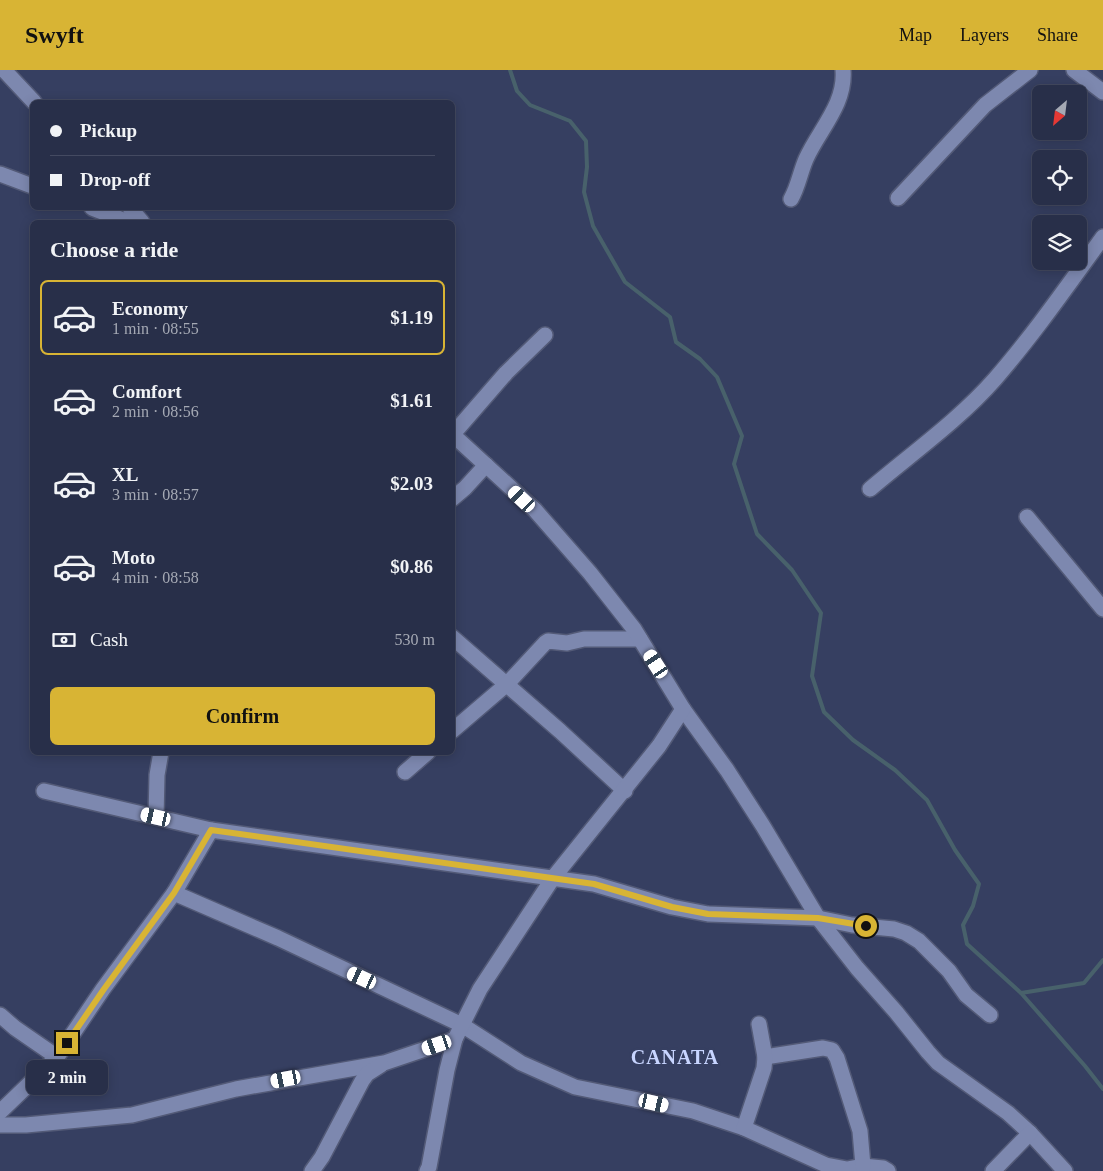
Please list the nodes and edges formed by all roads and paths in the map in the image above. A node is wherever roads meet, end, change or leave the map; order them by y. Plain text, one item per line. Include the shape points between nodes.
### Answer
1 (4, 70) edge
2 (843, 70) edge
3 (1030, 70) edge
4 (1074, 70) edge
5 (1103, 92) edge
6 (32, 100) edge
7 (0, 174) edge
8 (30, 185) edge
9 (898, 198) dead end
10 (791, 200) dead end
11 (97, 210) edge
12 (132, 210) edge
13 (123, 220) edge
14 (140, 220) edge
15 (1103, 238) edge
16 (545, 335) dead end
17 (455, 432) edge
18 (455, 436) edge
19 (486, 464) junction
20 (870, 489) dead end
21 (455, 496) edge
22 (1027, 517) dead end
23 (1103, 609) edge
24 (640, 639) junction
25 (455, 640) edge
26 (506, 684) junction
27 (683, 709) junction
28 (455, 728) edge
29 (161, 755) edge
30 (425, 755) edge
31 (405, 772) dead end
32 (44, 791) dead end
33 (625, 791) junction
34 (156, 817) junction
35 (211, 830) junction
36 (553, 878) junction
37 (174, 893) junction
38 (818, 918) junction
39 (990, 1014) dead end
40 (0, 1015) edge
41 (758, 1024) dead end
42 (462, 1025) junction
43 (455, 1039) junction
44 (57, 1056) junction
45 (765, 1057) junction
46 (384, 1063) junction
47 (0, 1112) edge
48 (0, 1125) edge
49 (744, 1128) junction
50 (1030, 1133) junction
51 (863, 1166) junction
52 (312, 1171) edge
53 (427, 1171) edge
54 (888, 1171) edge
55 (992, 1171) edge
56 (1065, 1171) edge

1 - 6 street
2 - 10 street via 844,82 839,98 806,160
3 - 9 street via 985,105
4 - 5 street
7 - 8 street
11 - 13 street
12 - 14 street
15 - 20 street via 994,380
16 - 17 street via 506,373
18 - 19 street
19 - 21 street
19 - 24 street via 535,510 590,573
22 - 23 street
24 - 26 street via 548,641
24 - 27 street
25 - 26 street
26 - 28 street
26 - 33 street
27 - 33 street
27 - 38 street via 764,826
29 - 34 street
30 - 31 street
32 - 34 street
33 - 36 street
34 - 35 street
35 - 36 street
35 - 37 street
36 - 38 street via 594,884 708,914
36 - 42 street via 480,988
37 - 42 street
37 - 44 street
38 - 39 street via 906,933 934,955 966,995
38 - 50 street via 938,1063 1008,1113
40 - 44 street
41 - 45 street
42 - 43 street
42 - 49 street via 521,1063 575,1087 693,1112
43 - 46 street
43 - 53 street
44 - 47 street
45 - 49 street
45 - 51 street via 823,1048 832,1050 860,1132
46 - 48 street via 236,1089 132,1116
46 - 52 street via 362,1081
49 - 51 street via 826,1165 847,1169
50 - 55 street
50 - 56 street
51 - 54 street

